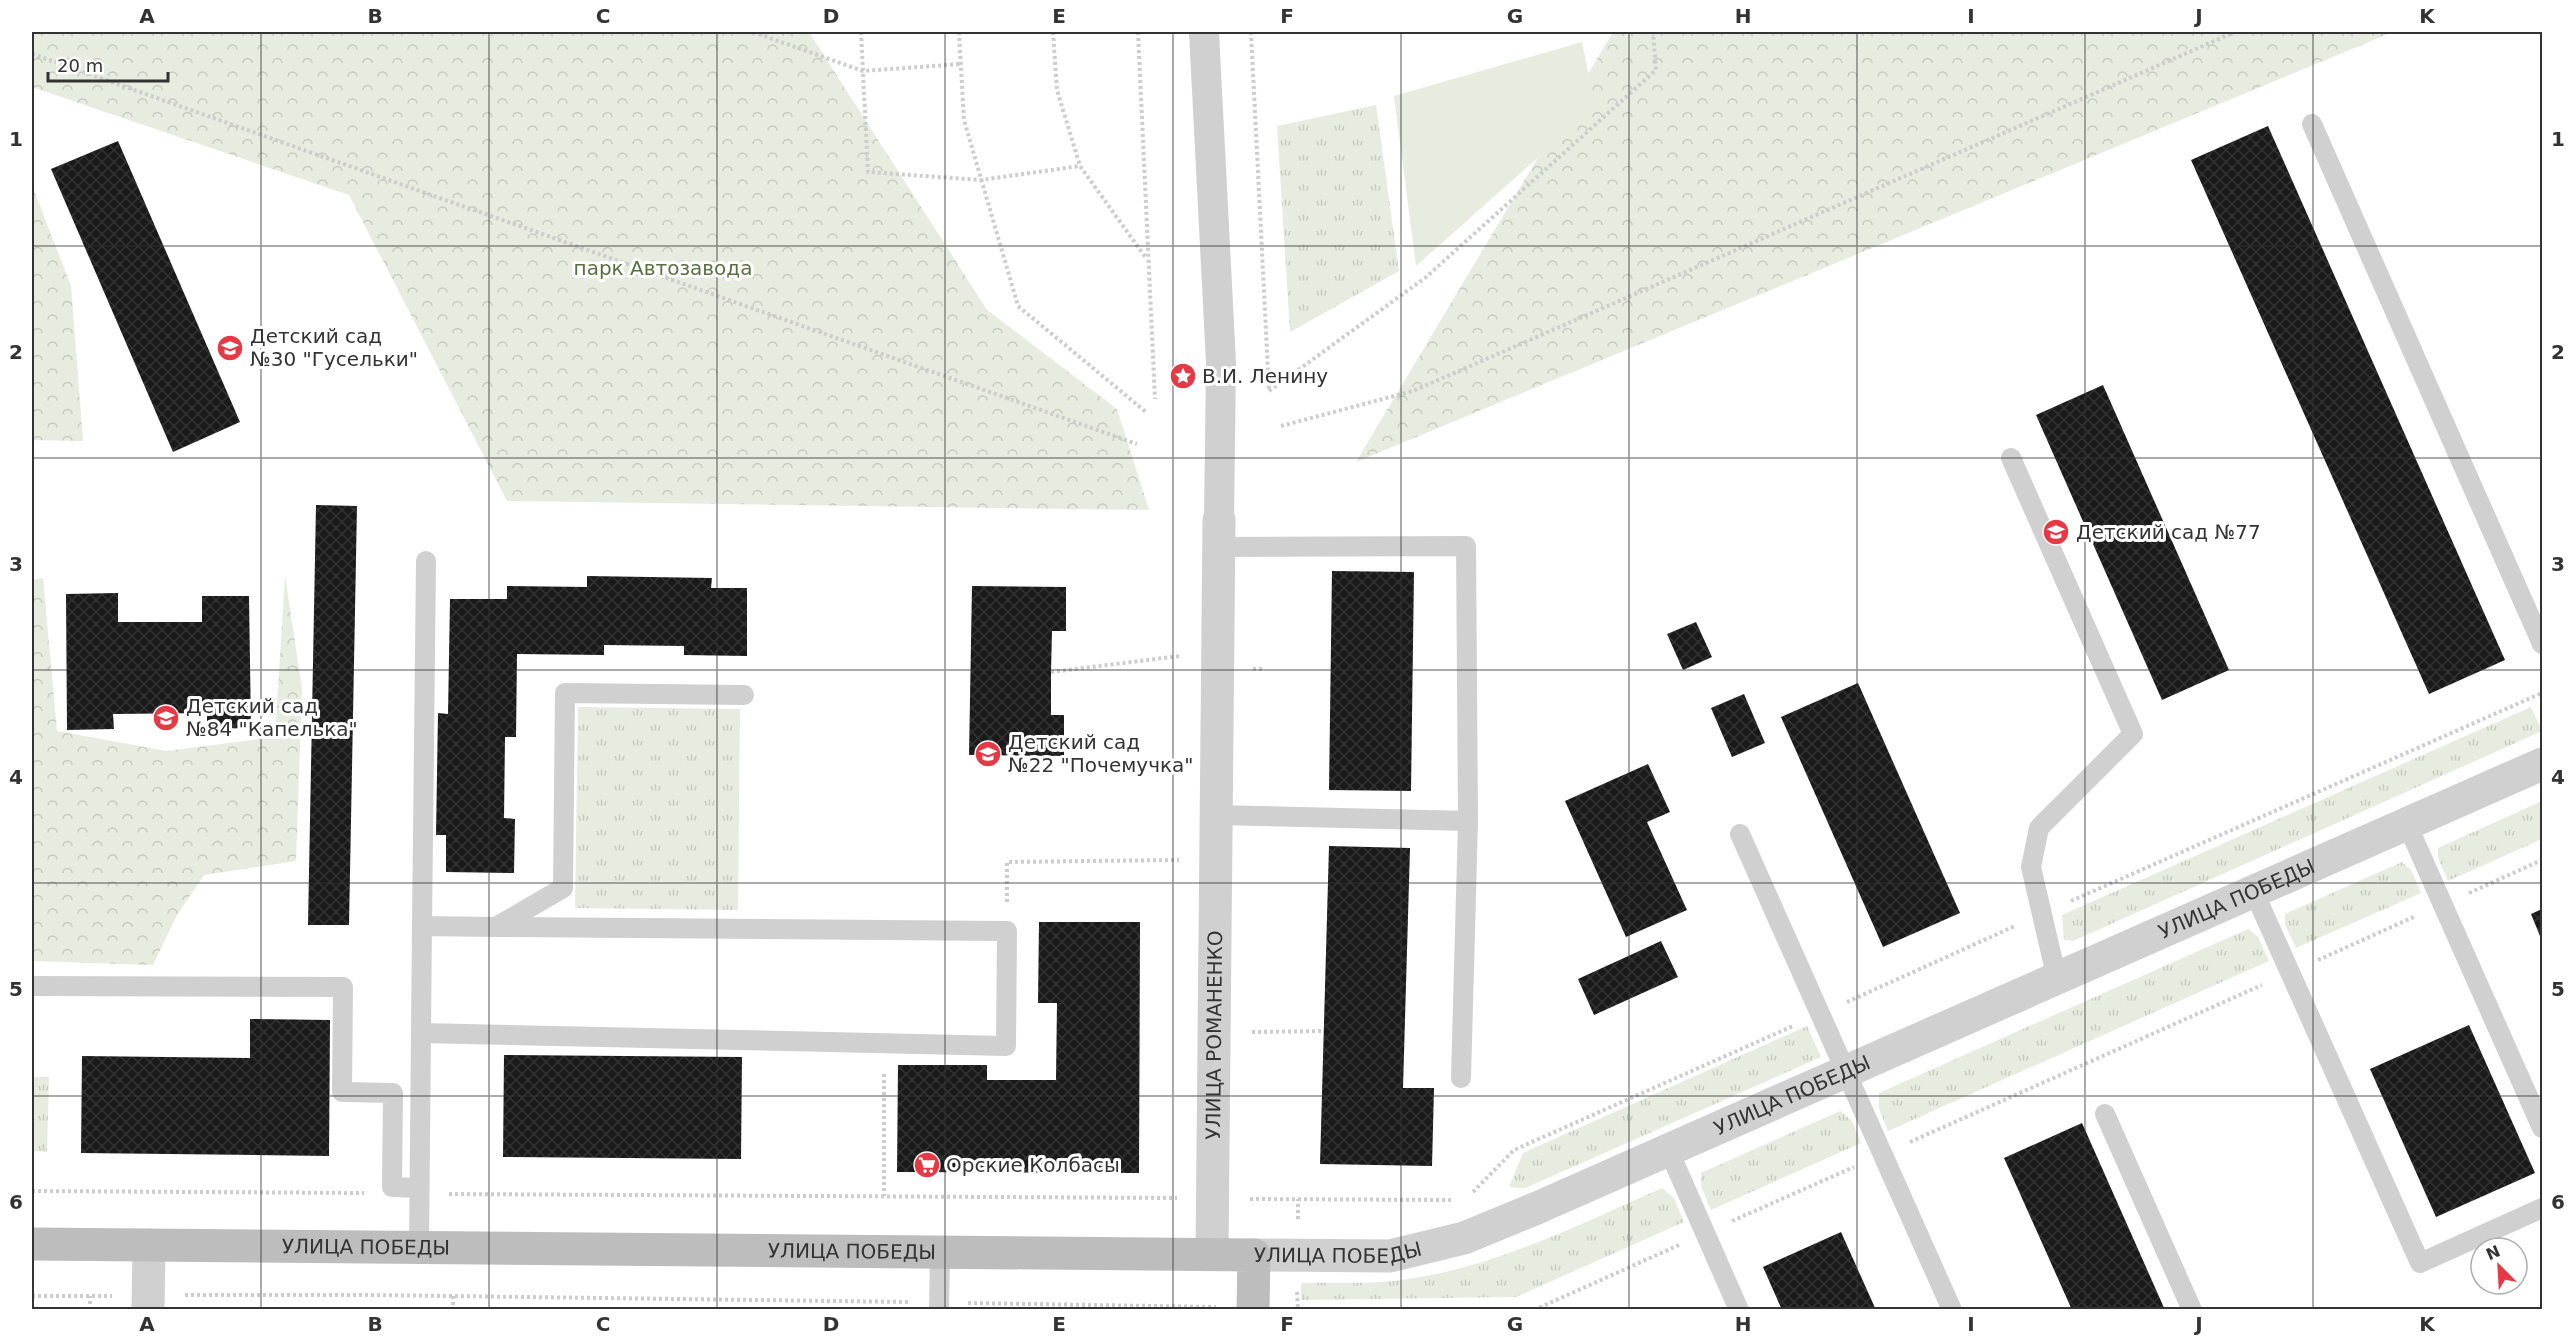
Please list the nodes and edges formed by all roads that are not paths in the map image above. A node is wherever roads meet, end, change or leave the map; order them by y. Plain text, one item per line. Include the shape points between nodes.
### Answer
1 (1204, 32) edge
2 (2312, 124) dead end
3 (2011, 458) dead end
4 (1219, 533) junction
5 (426, 561) dead end
6 (2542, 644) edge
7 (744, 695) dead end
8 (2542, 764) edge
9 (1215, 815) junction
10 (1468, 821) junction
11 (2406, 824) junction
12 (1740, 834) dead end
13 (2254, 892) junction
14 (422, 926) junction
15 (496, 927) junction
16 (2057, 980) junction
17 (32, 986) edge
18 (421, 1033) junction
19 (1846, 1072) junction
20 (1461, 1078) dead end
21 (2104, 1113) dead end
22 (2542, 1128) edge
23 (1669, 1151) junction
24 (419, 1190) junction
25 (2542, 1208) edge
26 (32, 1244) edge
27 (149, 1245) junction
28 (419, 1248) junction
29 (940, 1252) junction
30 (1212, 1254) junction
31 (1254, 1255) junction
32 (148, 1302) edge
33 (939, 1306) edge
34 (1253, 1309) edge
35 (1739, 1310) edge
36 (1952, 1310) edge
37 (2192, 1310) edge

1 - 4 street via 1221,363
2 - 6 lane
3 - 16 lane via 2133,734 2039,828 2031,867
4 - 9 street, УЛИЦА РОМАНЕНКО
4 - 10 lane via 1466,546
5 - 14 lane
7 - 15 lane via 565,693 563,888
8 - 11 street, УЛИЦА ПОБЕДЫ
9 - 10 lane
9 - 30 street, УЛИЦА РОМАНЕНКО
10 - 20 lane
11 - 13 street, УЛИЦА ПОБЕДЫ
11 - 22 lane
12 - 19 lane
13 - 16 street, УЛИЦА ПОБЕДЫ
13 - 25 lane via 2420,1263
14 - 15 lane
14 - 18 lane
15 - 18 lane via 1007,931 1006,1046
16 - 19 street, УЛИЦА ПОБЕДЫ
17 - 24 lane via 343,987 342,1092 393,1093 392,1187
18 - 24 lane
19 - 23 street, УЛИЦА ПОБЕДЫ
19 - 36 lane
21 - 37 lane
23 - 31 street, УЛИЦА ПОБЕДЫ via 1464,1238 1390,1256
23 - 35 lane
24 - 28 lane
26 - 27 main road, УЛИЦА ПОБЕДЫ
27 - 28 main road, УЛИЦА ПОБЕДЫ
27 - 32 street
28 - 29 main road, УЛИЦА ПОБЕДЫ
29 - 30 main road, УЛИЦА ПОБЕДЫ
29 - 33 lane
30 - 31 main road, УЛИЦА ПОБЕДЫ
31 - 34 main road

